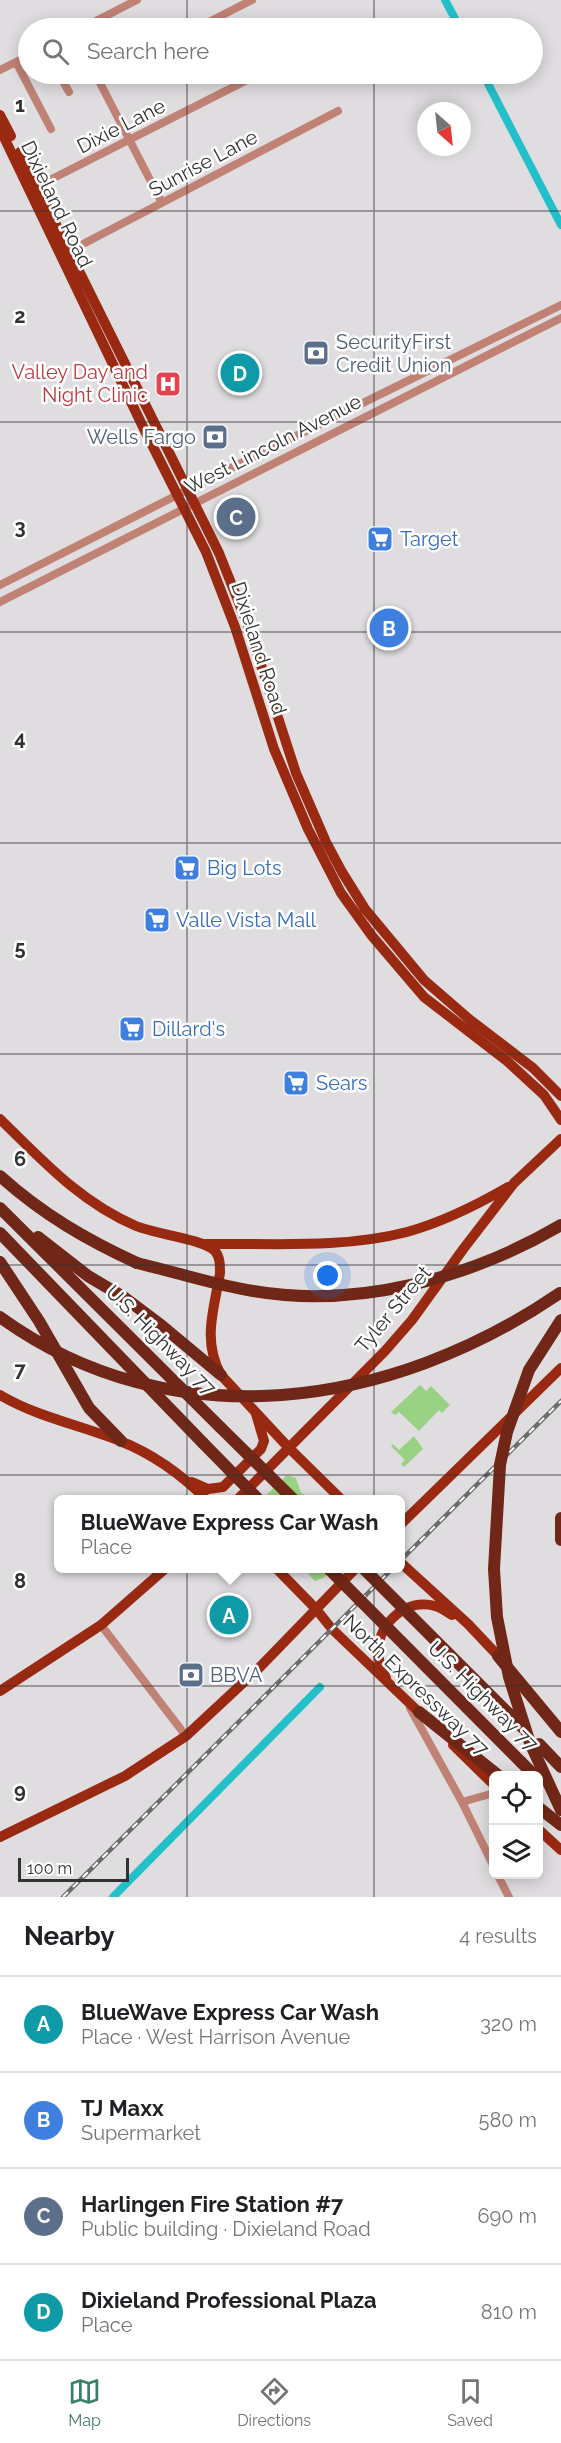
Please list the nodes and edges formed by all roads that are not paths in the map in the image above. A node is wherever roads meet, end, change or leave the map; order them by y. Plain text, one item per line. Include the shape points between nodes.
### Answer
1 (137, 0) edge
2 (252, 0) edge
3 (101, 18) edge
4 (216, 18) edge
5 (16, 62) joint
6 (18, 66) edge
7 (0, 70) edge
8 (27, 84) edge
9 (65, 84) edge
10 (100, 84) edge
11 (240, 84) edge
12 (69, 92) dead end
13 (338, 111) dead end
14 (0, 115) edge
15 (0, 129) edge
16 (51, 129) dead end
17 (129, 141) junction
18 (34, 188) junction
19 (162, 203) junction
20 (83, 244) dead end
21 (561, 305) edge
22 (561, 318) edge
23 (189, 489) junction
24 (179, 495) junction
25 (195, 501) junction
26 (185, 507) junction
27 (0, 585) edge
28 (0, 602) edge
29 (561, 1096) edge
30 (0, 1119) edge
31 (561, 1120) edge
32 (561, 1139) edge
33 (0, 1176) edge
34 (514, 1184) junction
35 (0, 1208) edge
36 (561, 1225) edge
37 (0, 1233) edge
38 (202, 1244) junction
39 (0, 1262) edge
40 (561, 1293) edge
41 (0, 1317) edge
42 (561, 1320) edge
43 (561, 1368) edge
44 (222, 1375) junction
45 (0, 1395) edge
46 (255, 1411) junction
47 (121, 1441) junction
48 (288, 1447) junction
49 (188, 1481) junction
50 (202, 1495) edge
51 (242, 1495) edge
52 (255, 1495) edge
53 (289, 1495) edge
54 (337, 1495) edge
55 (561, 1518) edge
56 (405, 1520) edge
57 (561, 1540) edge
58 (405, 1567) edge
59 (161, 1573) edge
60 (280, 1573) edge
61 (332, 1573) edge
62 (352, 1573) edge
63 (367, 1573) edge
64 (316, 1609) junction
65 (101, 1624) junction
66 (468, 1624) junction
67 (498, 1656) junction
68 (387, 1681) junction
69 (0, 1691) edge
70 (405, 1699) junction
71 (419, 1712) junction
72 (561, 1722) edge
73 (561, 1732) edge
74 (186, 1736) junction
75 (561, 1767) edge
76 (493, 1771) edge
77 (530, 1771) edge
78 (489, 1780) edge
79 (543, 1784) edge
80 (489, 1794) edge
81 (462, 1802) junction
82 (561, 1802) edge
83 (561, 1810) edge
84 (543, 1811) edge
85 (561, 1825) edge
86 (543, 1833) edge
87 (0, 1836) edge
88 (561, 1850) edge
89 (489, 1857) edge
90 (499, 1879) edge
91 (508, 1897) edge

1 - 3 street
2 - 4 street
5 - 6 street
5 - 7 street
8 - 16 street
9 - 12 street
10 - 17 street
11 - 17 street, Dixie Lane
13 - 19 street, Sunrise Lane
14 - 18 main road, Dixieland Road
15 - 18 main road, Dixieland Road
17 - 18 street, Dixie Lane
17 - 19 street
18 - 23 main road, Dixieland Road
18 - 24 main road, Dixieland Road via 144,429
19 - 20 street, Sunrise Lane
21 - 23 street, West Lincoln Avenue
22 - 25 street, West Lincoln Avenue
23 - 24 street, West Lincoln Avenue
23 - 25 main road, Dixieland Road
24 - 26 main road, Dixieland Road
24 - 27 street, West Lincoln Avenue
25 - 26 street, West Lincoln Avenue
25 - 29 main road, Dixieland Road via 234,587 296,773 342,872 365,909 424,980 526,1062
26 - 28 street, West Lincoln Avenue
26 - 31 main road, Dixieland Road via 228,606 273,749 341,893 424,997 507,1061 544,1095
30 - 38 main road via 92,1203 138,1227
32 - 34 main road
33 - 36 highway, bridge via 60,1224 137,1263 253,1291 297,1295 341,1294 405,1285 468,1269 529,1244
34 - 38 main road via 447,1217 382,1237 324,1244
34 - 48 main road, Tyler Street via 412,1320
35 - 44 highway via 88,1276 161,1324
35 - 53 highway, U.S. Highway 77, bridge
37 - 52 highway, U.S. Highway 77, bridge
38 - 44 main road via 214,1251 220,1262 210,1339
39 - 47 highway via 89,1408
40 - 41 highway, bridge via 500,1330 414,1368 342,1387 268,1396 205,1395 130,1381 52,1350
42 - 83 highway, bridge via 529,1370 507,1432 500,1465 494,1569 497,1617 509,1677 530,1743
43 - 56 main road
44 - 46 main road
45 - 47 main road via 29,1410
46 - 48 main road
46 - 49 main road via 264,1441 261,1449 223,1486 208,1489
47 - 49 main road via 163,1462
48 - 51 main road, Tyler Street
48 - 54 main road
49 - 50 main road
55 - 57 highway
58 - 66 main road
59 - 65 main road
60 - 64 main road, North Expressway 77
61 - 77 highway, U.S. Highway 77, bridge
62 - 64 main road
63 - 75 highway, U.S. Highway 77, bridge
64 - 68 main road, North Expressway 77
64 - 74 main road
65 - 69 main road
65 - 74 street
66 - 67 main road
66 - 68 main road via 436,1606 409,1606 392,1618 380,1638 378,1654
67 - 72 main road
67 - 73 highway
68 - 70 main road, North Expressway 77
70 - 71 main road, North Expressway 77
70 - 81 street
71 - 76 highway
71 - 78 main road, North Expressway 77
74 - 87 main road via 125,1776
79 - 82 highway, U.S. Highway 77
80 - 81 street
81 - 89 street
84 - 85 highway
86 - 88 main road
90 - 91 street

